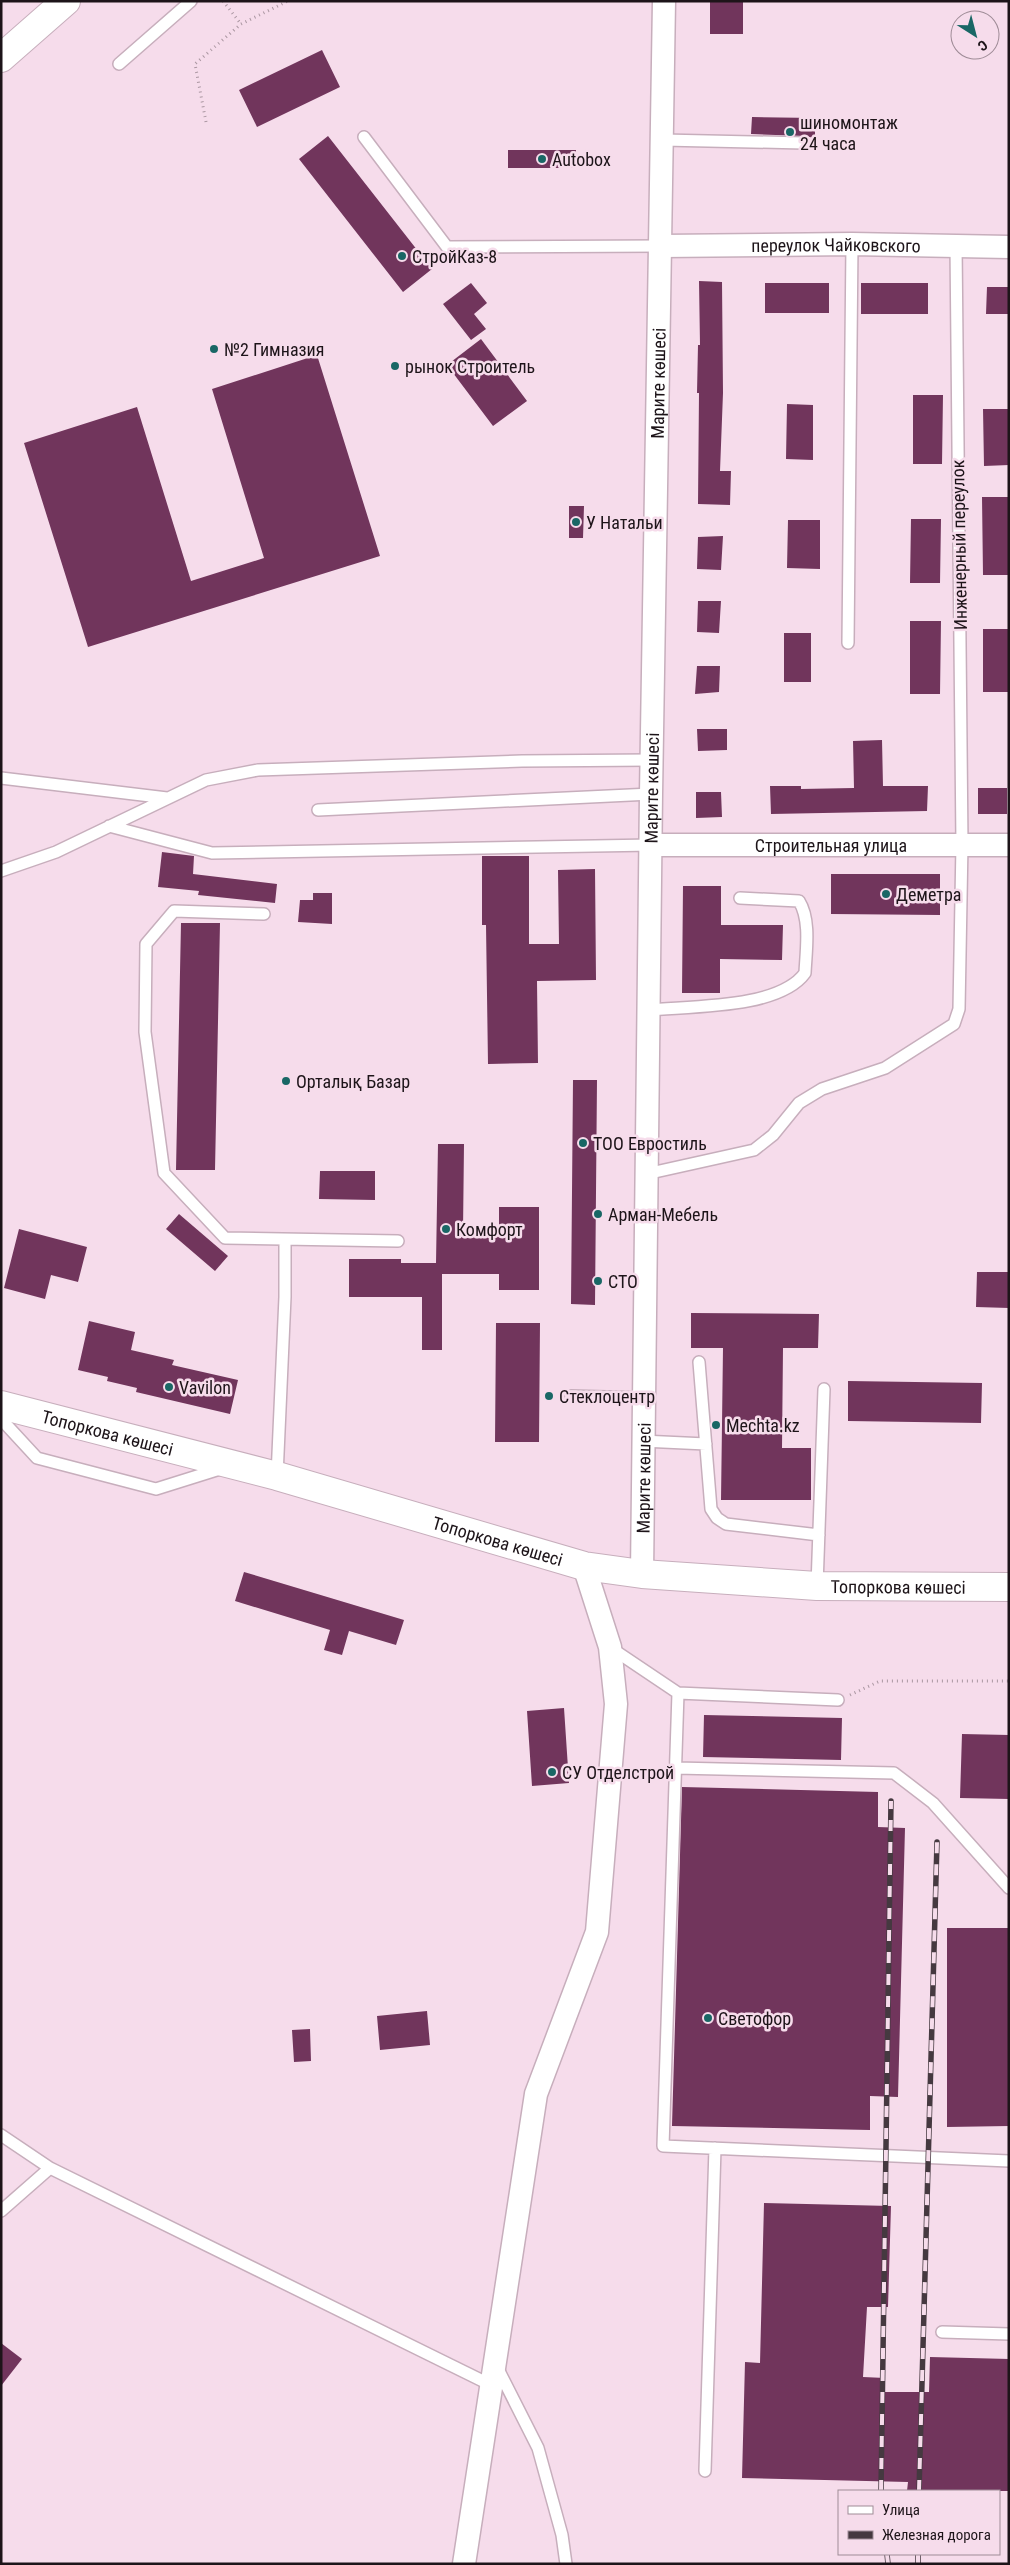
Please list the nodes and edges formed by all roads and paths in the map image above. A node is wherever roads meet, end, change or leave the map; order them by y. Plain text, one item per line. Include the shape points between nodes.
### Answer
1 (66, 1) edge
2 (191, 1) edge
3 (223, 1) edge
4 (288, 1) edge
5 (664, 1) edge
6 (241, 24) junction
7 (1, 58) edge
8 (119, 64) dead end
9 (206, 122) dead end
10 (364, 137) dead end
11 (663, 140) junction
12 (804, 143) dead end
13 (852, 244) junction
14 (662, 246) junction
15 (956, 246) junction
16 (1009, 247) edge
17 (848, 643) dead end
18 (651, 760) junction
19 (1, 778) edge
20 (651, 794) junction
21 (167, 798) junction
22 (318, 810) dead end
23 (109, 826) junction
24 (962, 844) junction
25 (652, 845) junction
26 (1009, 845) edge
27 (1, 871) edge
28 (740, 898) dead end
29 (264, 914) dead end
30 (649, 1010) junction
31 (646, 1174) junction
32 (285, 1240) junction
33 (398, 1241) dead end
34 (699, 1362) dead end
35 (824, 1389) dead end
36 (572, 1396) dead end
37 (642, 1398) junction
38 (1, 1405) edge
39 (1, 1419) edge
40 (642, 1442) junction
41 (706, 1444) junction
42 (233, 1465) junction
43 (277, 1476) junction
44 (819, 1535) junction
45 (584, 1566) junction
46 (642, 1574) junction
47 (817, 1586) junction
48 (1009, 1587) edge
49 (610, 1647) junction
50 (1009, 1681) edge
51 (678, 1693) junction
52 (838, 1700) joint
53 (676, 1768) junction
54 (1008, 1887) edge
55 (1, 2135) edge
56 (715, 2148) junction
57 (1009, 2161) edge
58 (50, 2168) junction
59 (1, 2211) edge
60 (942, 2332) dead end
61 (1009, 2334) edge
62 (494, 2362) junction
63 (491, 2385) junction
64 (705, 2471) dead end
65 (464, 2564) edge
66 (566, 2564) edge

1 - 7 main road
2 - 8 lane
3 - 6 path
4 - 6 path
5 - 11 street, Марите көшесі
6 - 9 path via 195,64
10 - 14 lane via 447,247
11 - 12 lane
11 - 14 street, Марите көшесі
13 - 14 street, переулок Чайковского
13 - 15 street, переулок Чайковского
13 - 17 lane
14 - 18 street, Марите көшесі
15 - 16 street, переулок Чайковского
15 - 24 lane, Инженерный переулок
18 - 20 street, Марите көшесі
18 - 21 lane via 258,770 206,780
19 - 21 lane
20 - 22 lane
20 - 25 street, Марите көшесі
21 - 23 lane
23 - 25 lane via 212,853
23 - 27 lane via 56,852
24 - 25 street, Строительная улица
24 - 26 street, Строительная улица
24 - 31 lane, Инженерный переулок via 959,1009 954,1024 885,1068 822,1089 799,1103 773,1135 754,1150
25 - 30 street, Марите көшесі
28 - 30 lane via 799,900 806,924 804,973 800,979 781,992 764,997 725,1004
29 - 32 lane via 174,911 146,944 145,1032 164,1173 225,1238
30 - 31 street, Марите көшесі
31 - 37 street, Марите көшесі
32 - 33 lane
32 - 43 lane
34 - 41 lane
35 - 44 lane
36 - 37 lane
37 - 40 street, Марите көшесі
38 - 42 main road, Топоркова көшесі
39 - 42 lane via 37,1458 156,1489
40 - 41 lane
40 - 46 street, Марите көшесі
41 - 44 lane via 711,1509 717,1518 726,1524
42 - 43 main road, Топоркова көшесі
43 - 45 main road, Топоркова көшесі
44 - 47 lane
45 - 46 main road, Топоркова көшесі
45 - 49 street
46 - 47 main road, Топоркова көшесі
47 - 48 main road, Топоркова көшесі
49 - 51 lane
49 - 62 street via 616,1704 597,1932 536,2094
50 - 52 path via 880,1681
51 - 52 lane
51 - 53 lane
53 - 54 lane via 894,1773 933,1803
53 - 56 lane via 663,2146
55 - 58 lane
56 - 57 lane
56 - 64 lane
58 - 59 lane
58 - 63 lane
60 - 61 lane
62 - 63 street
62 - 66 lane via 538,2448 562,2535
63 - 65 street

